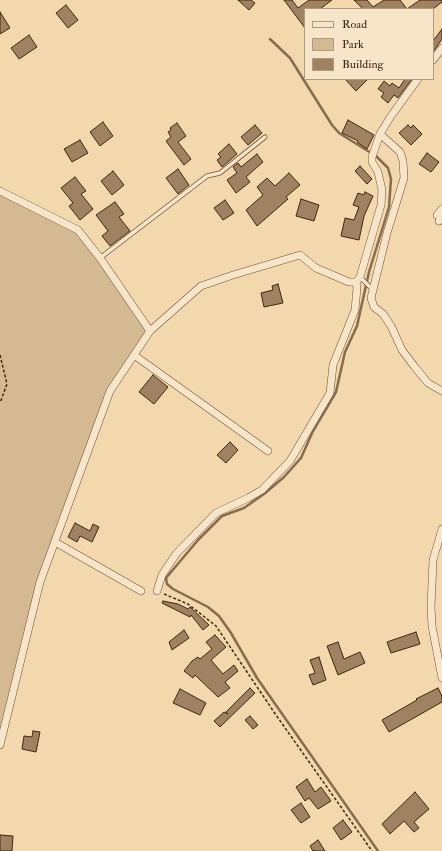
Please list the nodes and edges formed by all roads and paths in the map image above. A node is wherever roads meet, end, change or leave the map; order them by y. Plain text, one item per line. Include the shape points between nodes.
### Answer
1 (442, 48) edge
2 (434, 59) edge
3 (417, 80) edge
4 (380, 134) junction
5 (265, 137) dead end
6 (0, 191) edge
7 (442, 209) edge
8 (439, 221) dead end
9 (100, 258) junction
10 (358, 279) junction
11 (373, 290) junction
12 (150, 331) junction
13 (0, 355) edge
14 (134, 355) junction
15 (442, 391) edge
16 (0, 403) edge
17 (268, 451) dead end
18 (442, 529) edge
19 (55, 542) junction
20 (141, 591) dead end
21 (158, 591) joint
22 (442, 678) edge
23 (0, 745) edge
24 (372, 851) edge

1 - 2 street
3 - 4 street
4 - 10 street via 372,162 378,172 382,190 381,205
4 - 11 street via 400,152 404,178
5 - 9 lane via 220,173 207,176
6 - 9 street via 78,230
7 - 8 street via 437,215 442,217
9 - 12 street
10 - 11 lane
10 - 12 street via 349,282 316,268 300,255 202,286
10 - 21 street via 355,310 334,365 330,393 290,461 262,490 216,513 176,554 162,575
11 - 15 street via 371,298 374,307 383,314 391,326 402,350 428,383
12 - 14 street
13 - 16 path via 7,384
14 - 17 street
14 - 19 street via 110,391
18 - 22 street via 433,560 431,607
19 - 20 street
19 - 23 street via 40,582
21 - 24 path via 188,604 216,626

